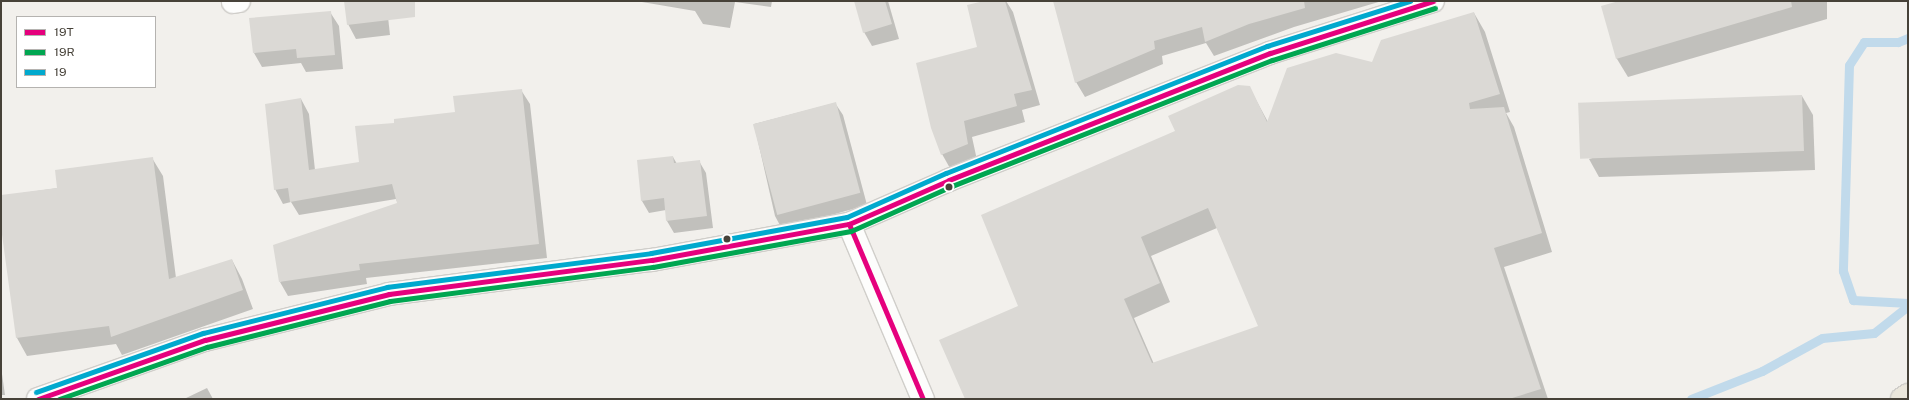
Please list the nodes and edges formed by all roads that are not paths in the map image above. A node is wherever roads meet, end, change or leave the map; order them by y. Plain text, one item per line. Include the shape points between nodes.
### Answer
1 (1433, 1) edge
2 (849, 224) junction
3 (1908, 395) edge
4 (38, 399) edge
5 (923, 399) edge
6 (1902, 399) edge

1 - 2 street via 1270,53 949,180
2 - 4 street via 652,260 389,294 205,340
2 - 5 street
3 - 6 highway

